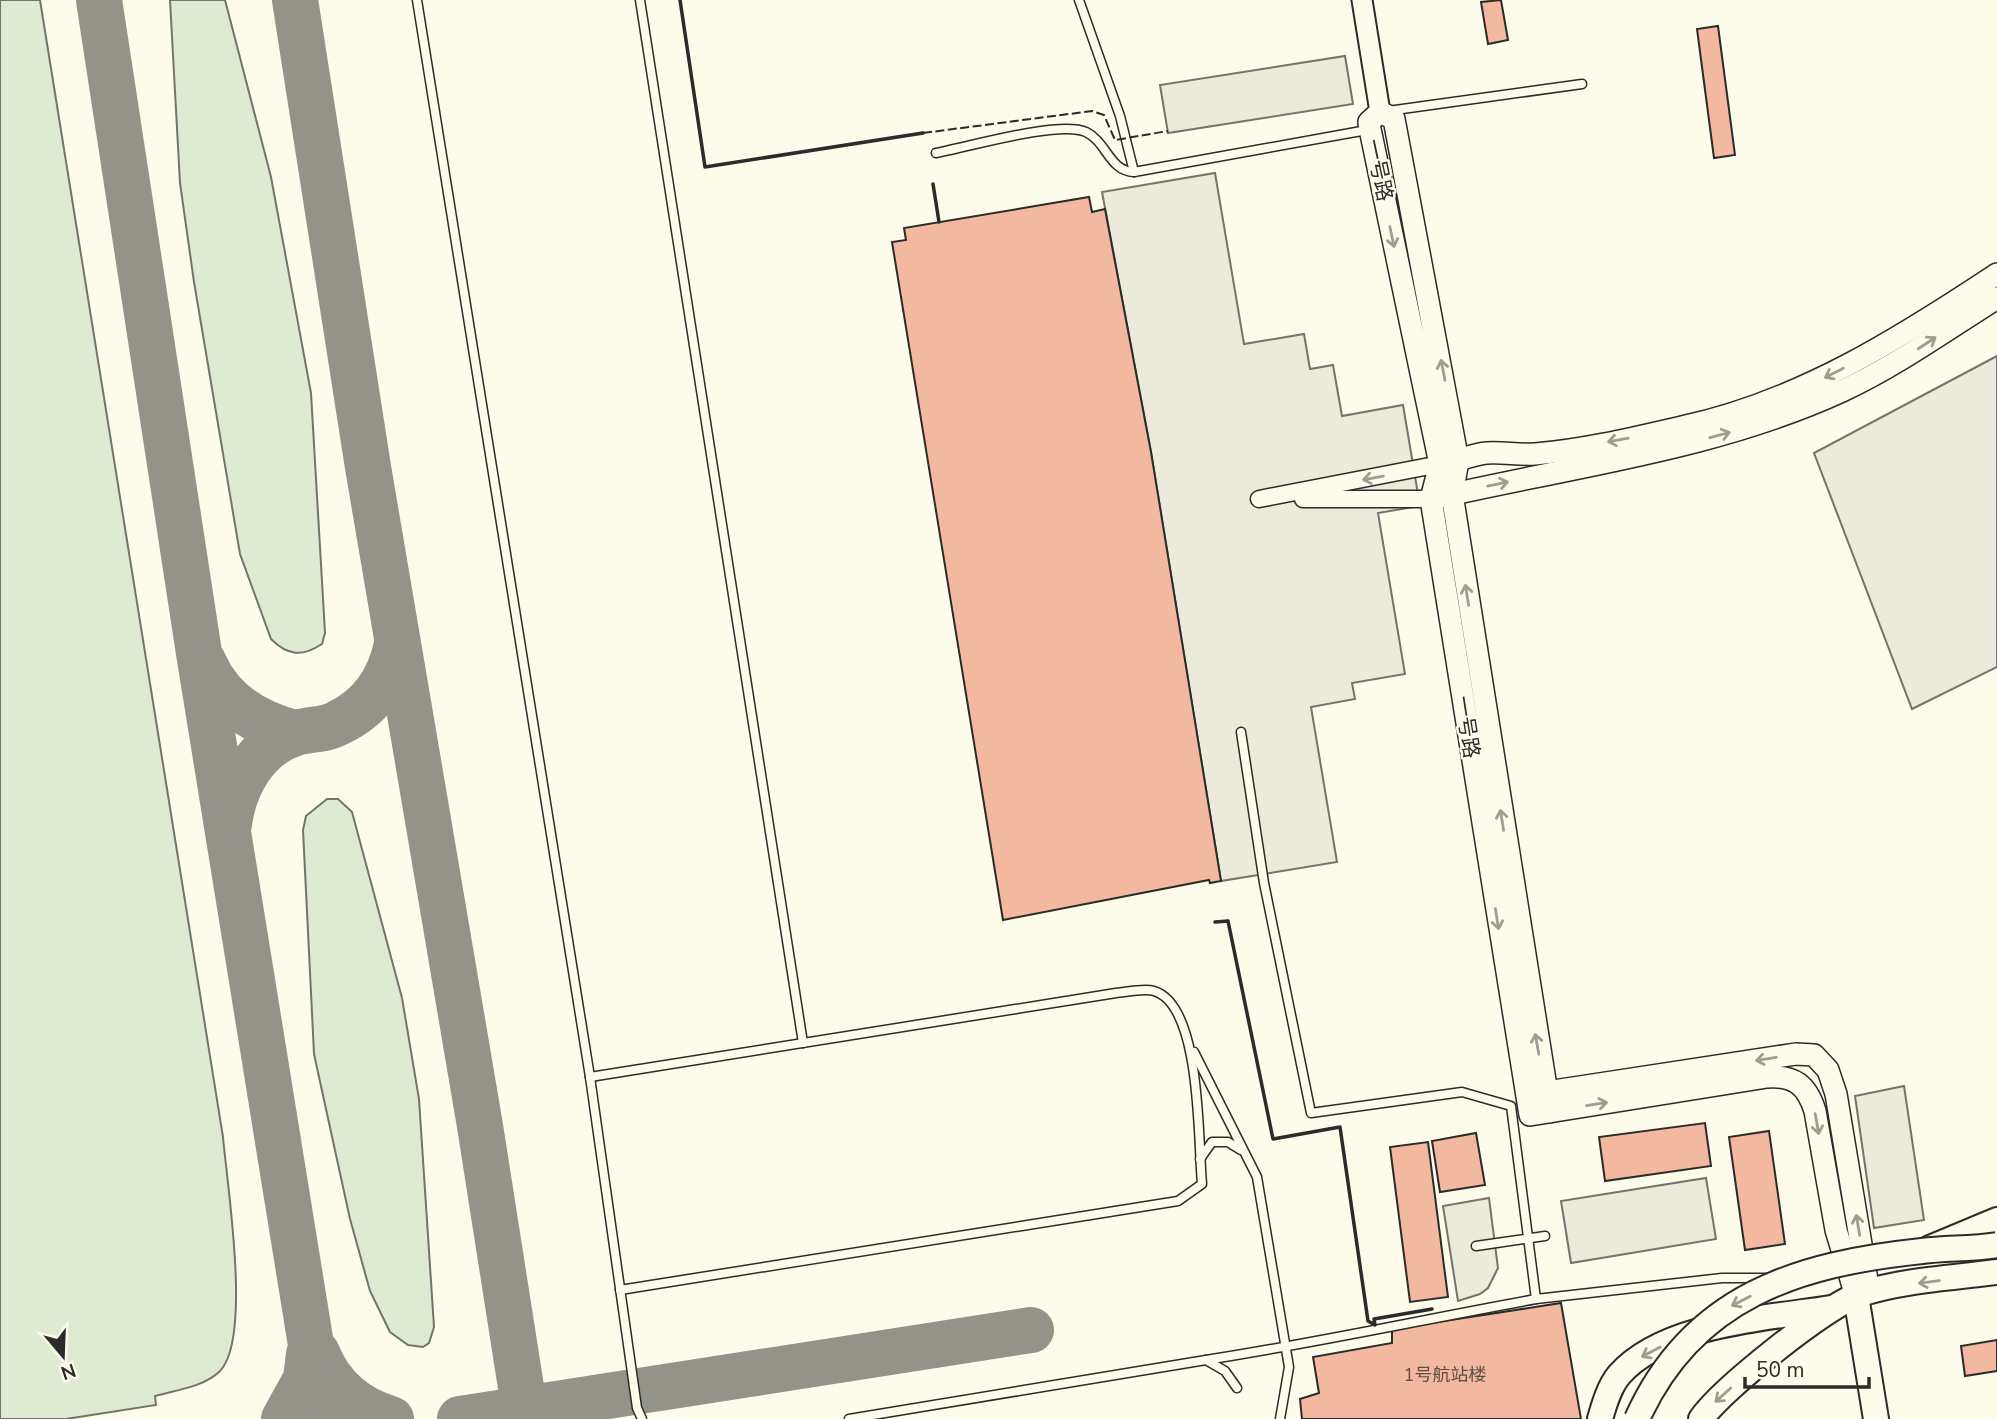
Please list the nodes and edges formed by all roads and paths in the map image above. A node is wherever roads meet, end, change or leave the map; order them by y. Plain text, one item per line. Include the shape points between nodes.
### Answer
1 (417, 0) edge
2 (640, 0) edge
3 (1079, 0) edge
4 (1362, 0) edge
5 (1582, 84) dead end
6 (1375, 120) junction
7 (936, 153) dead end
8 (1134, 172) junction
9 (1996, 277) edge
10 (1997, 298) edge
11 (1449, 463) junction
12 (1441, 496) junction
13 (1241, 732) dead end
14 (803, 1043) junction
15 (1191, 1047) junction
16 (590, 1077) junction
17 (1538, 1104) junction
18 (1244, 1152) junction
19 (1200, 1158) junction
20 (1997, 1220) edge
21 (1545, 1236) dead end
22 (1530, 1238) junction
23 (1997, 1245) edge
24 (1476, 1246) dead end
25 (1924, 1251) junction
26 (1997, 1272) edge
27 (1805, 1280) dead end
28 (620, 1290) junction
29 (1853, 1298) junction
30 (1536, 1299) junction
31 (1284, 1348) junction
32 (1206, 1360) junction
33 (1237, 1388) dead end
34 (1643, 1412) edge
35 (642, 1419) edge
36 (849, 1419) edge
37 (1280, 1419) edge
38 (1600, 1419) edge
39 (1701, 1419) edge
40 (1876, 1419) edge

1 - 16 lane
2 - 14 lane
3 - 8 lane via 1120,116
4 - 6 street
5 - 6 lane
6 - 8 lane
6 - 11 main road, 一号路
7 - 8 lane via 1068,127 1091,135 1120,169
9 -> 11 main road via 1832,375 1762,405 1619,440 1535,454 1485,453
12 -> 10 main road via 1722,435 1787,412 1905,358
11 - 12 main road, 一号路
11 -> 12 street via 1259,499
12 - 17 main road, 一号路
13 - 22 lane via 1264,883 1311,1113 1462,1092 1511,1106
14 - 15 lane via 1116,993 1154,991 1176,1008
14 - 16 lane
15 - 18 lane
15 - 19 lane
16 - 28 lane
17 -> 29 main road via 1783,1075 1795,1079 1809,1094 1815,1111
29 -> 17 main road via 1836,1094 1828,1070 1814,1055 1796,1054
18 - 19 lane via 1228,1142 1212,1142
18 - 31 lane via 1256,1177
19 - 28 lane via 1202,1184 1178,1201
20 - 25 main road
21 - 22 lane
22 - 24 lane
22 - 30 lane
23 - 25 main road, bridge
25 -> 34 main road, bridge via 1812,1269 1739,1302 1705,1325 1671,1363
26 -> 29 main road
27 - 30 lane via 1734,1277
28 - 35 lane
29 -> 38 main road via 1723,1325 1659,1347 1618,1376
29 -> 39 main road via 1724,1392
29 - 40 main road
30 - 31 lane
31 - 32 lane
31 - 37 lane via 1289,1367
32 - 33 lane via 1225,1371
32 - 36 lane

